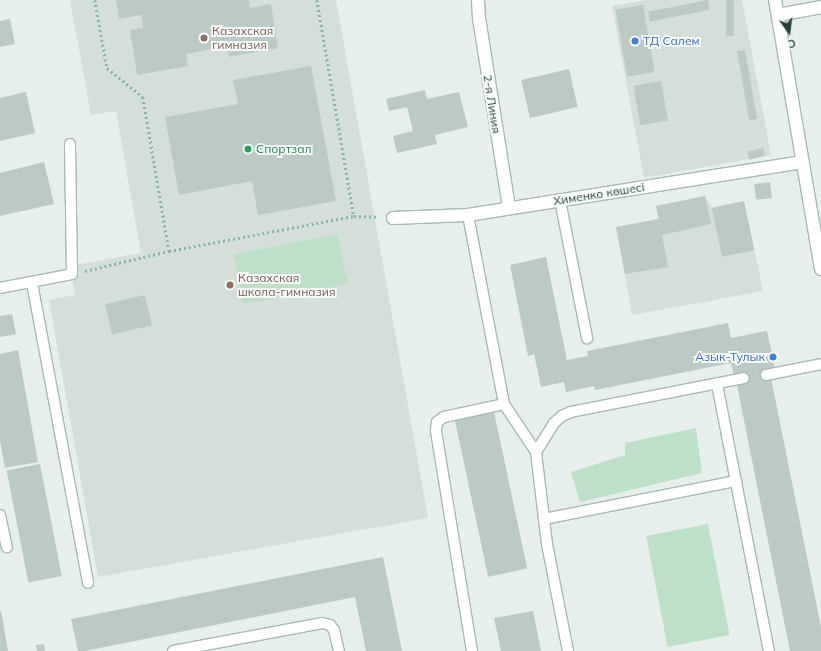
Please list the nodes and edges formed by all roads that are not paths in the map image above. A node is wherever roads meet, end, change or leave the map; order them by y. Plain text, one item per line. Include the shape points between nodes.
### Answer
1 (478, 0) edge
2 (775, 0) edge
3 (821, 7) edge
4 (778, 14) junction
5 (70, 144) dead end
6 (803, 162) junction
7 (560, 200) junction
8 (509, 208) junction
9 (468, 215) junction
10 (393, 218) road end
11 (821, 269) edge
12 (32, 282) junction
13 (0, 288) edge
14 (587, 338) dead end
15 (821, 364) edge
16 (766, 375) dead end
17 (744, 378) dead end
18 (717, 384) junction
19 (504, 404) junction
20 (536, 452) junction
21 (736, 481) junction
22 (0, 514) edge
23 (544, 519) junction
24 (7, 547) dead end
25 (88, 582) dead end
26 (173, 651) edge
27 (339, 651) edge
28 (472, 651) edge
29 (568, 651) edge
30 (769, 651) edge

1 - 8 street, 2-я Линия
2 - 4 street
3 - 4 street
4 - 6 street
5 - 12 lane via 72,274
6 - 7 street, Хименко көшесі
6 - 11 street
7 - 8 street, Хименко көшесі
7 - 14 lane
8 - 9 street, Хименко көшесі
9 - 10 street, Хименко көшесі
9 - 19 lane
12 - 13 lane
12 - 25 lane
15 - 16 lane
17 - 18 lane
18 - 20 lane via 571,412 554,423
18 - 21 lane
19 - 20 lane
19 - 28 lane via 444,417 437,422 436,430
20 - 23 lane
21 - 23 lane
21 - 30 lane
22 - 24 lane
23 - 29 lane
26 - 27 lane via 322,623 330,625 334,630

